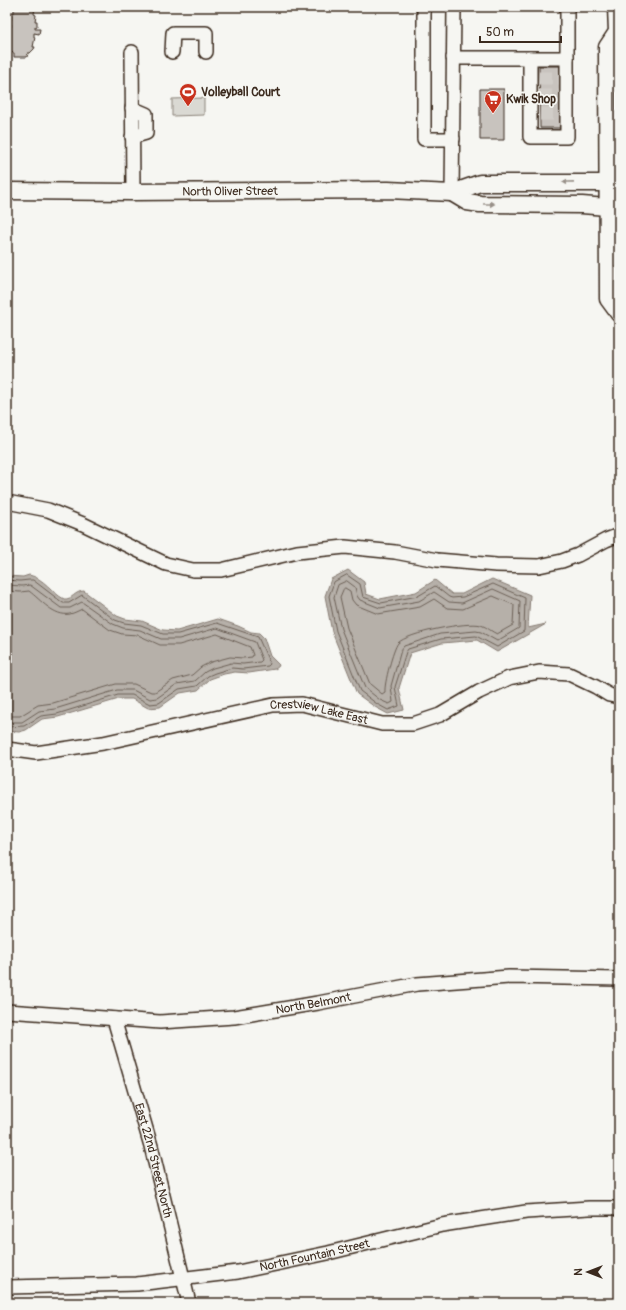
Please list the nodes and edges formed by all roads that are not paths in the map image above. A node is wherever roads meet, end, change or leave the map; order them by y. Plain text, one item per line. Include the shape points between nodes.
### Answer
1 (424, 7) edge
2 (454, 7) edge
3 (566, 7) edge
4 (616, 7) edge
5 (618, 33) edge
6 (132, 52) dead end
7 (172, 52) dead end
8 (206, 52) dead end
9 (453, 58) junction
10 (530, 58) junction
11 (567, 58) junction
12 (453, 139) junction
13 (613, 182) edge
14 (7, 191) edge
15 (133, 192) junction
16 (452, 193) junction
17 (613, 207) edge
18 (619, 314) edge
19 (7, 502) edge
20 (619, 535) edge
21 (619, 697) edge
22 (7, 749) edge
23 (619, 979) edge
24 (7, 1011) edge
25 (114, 1019) junction
26 (619, 1208) edge
27 (183, 1278) junction
28 (7, 1287) edge
29 (189, 1303) edge

1 - 12 street via 424,139
2 - 9 street
3 - 11 street
4 - 5 main road
5 - 13 main road via 607,47
6 - 15 street
7 - 8 street via 173,33 206,33
9 - 10 street
9 - 12 street
10 - 11 street
10 - 11 street via 535,96 535,114 530,137 560,138 567,138 563,78
12 - 16 street
13 -> 16 main road, North Oliver Street via 480,183
13 - 17 main road
14 - 15 main road, North Oliver Street
15 - 16 main road, North Oliver Street via 360,190
16 -> 17 main road, North Oliver Street via 467,202 480,204
17 - 18 main road via 608,299
19 - 20 street via 48,510 166,564 193,570 221,570 297,552 345,547 395,552 437,560 539,566 578,555
21 - 22 street, Crestview Lake East via 609,695 569,674 539,672 509,678 440,715 413,724 382,724 302,704 273,705 103,743 36,754
23 - 25 street, North Belmont via 509,977 424,983 234,1017 160,1022
24 - 25 street, North Belmont
25 - 27 street, East 22nd Street North via 151,1146
26 - 27 street, North Fountain Street via 526,1212 442,1225 328,1254 238,1272
27 - 28 street, North Fountain Street via 138,1284
27 - 29 street, East 22nd Street North

